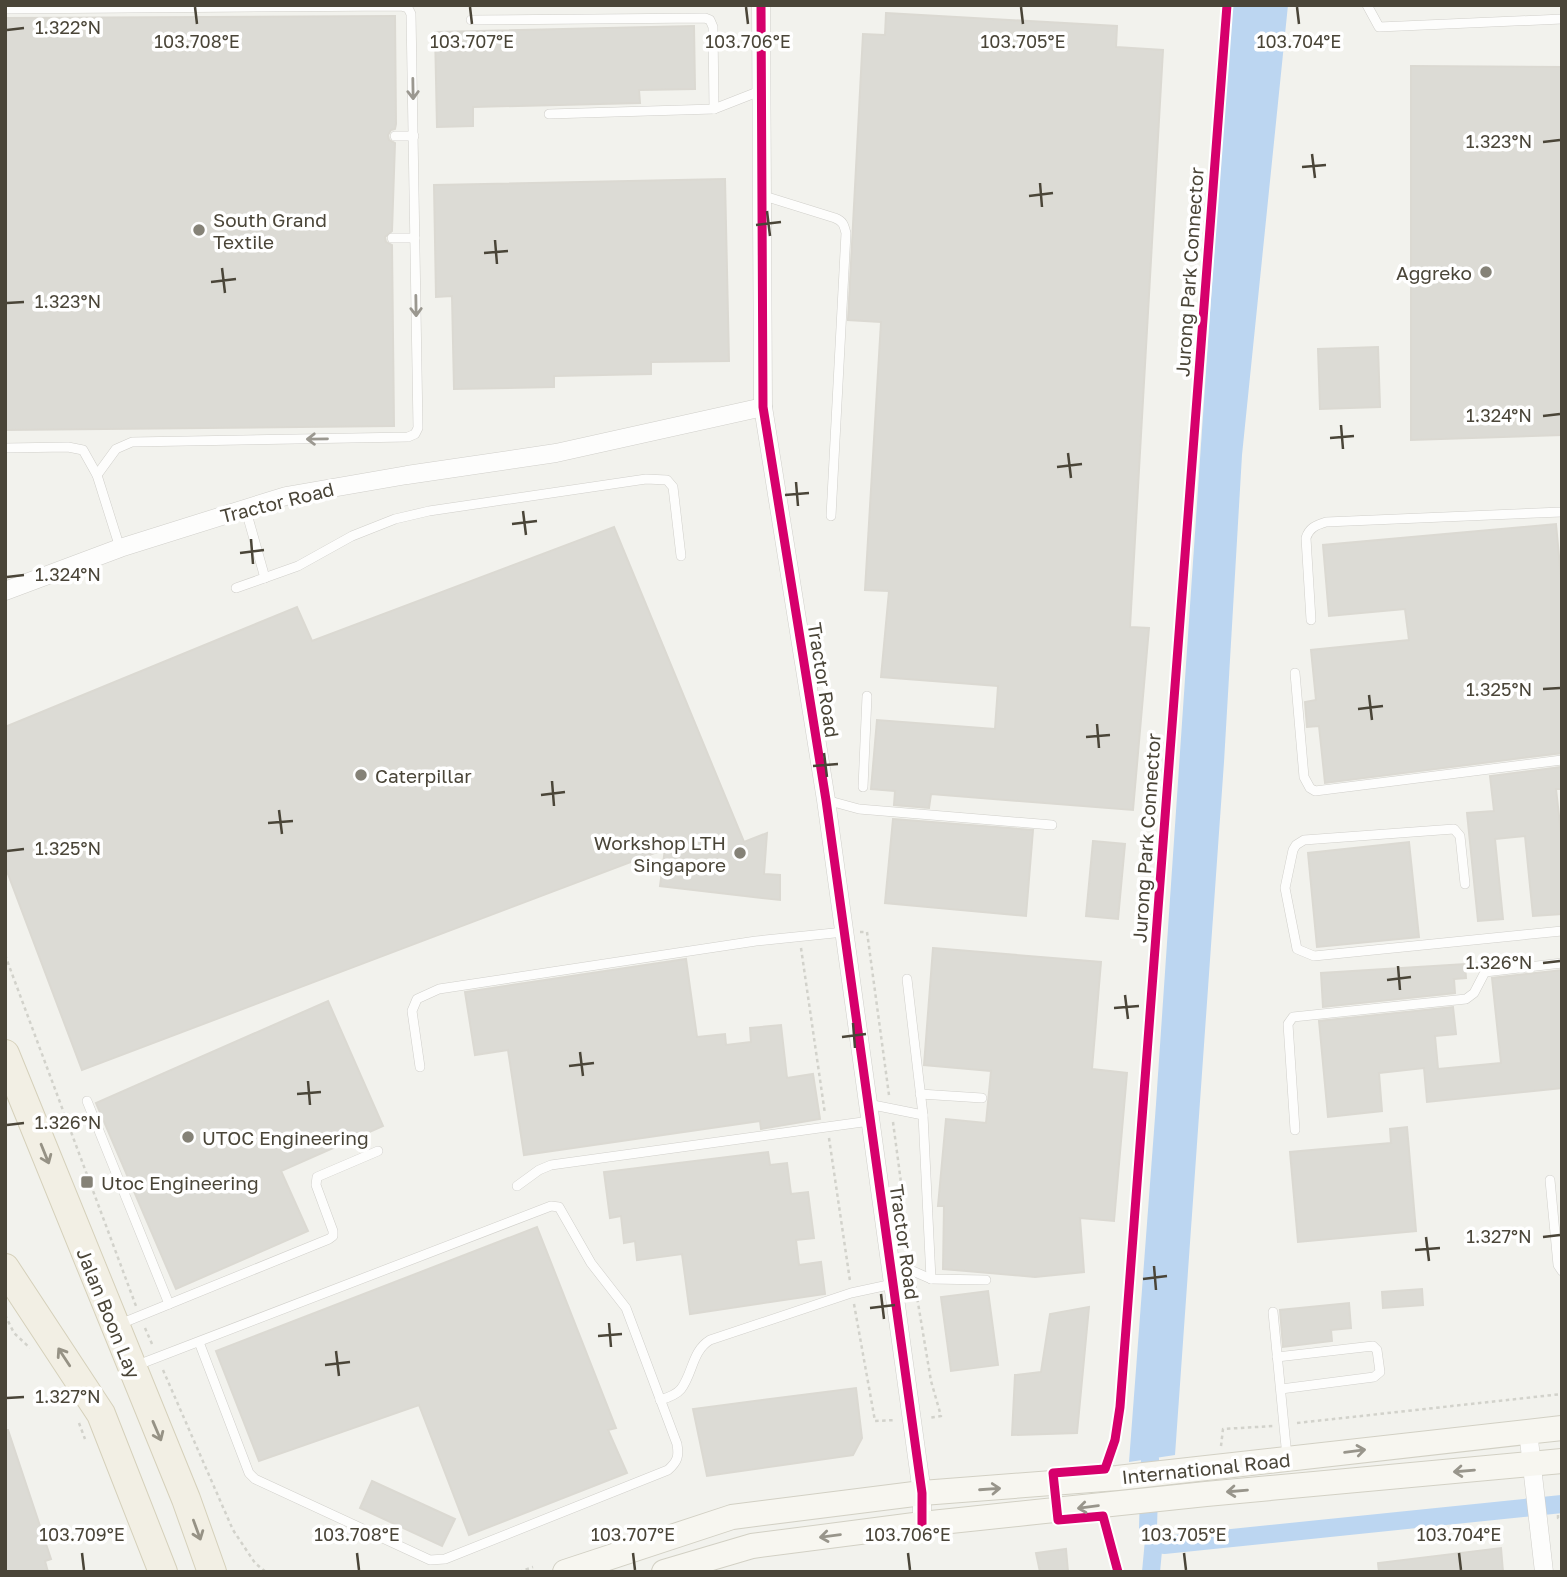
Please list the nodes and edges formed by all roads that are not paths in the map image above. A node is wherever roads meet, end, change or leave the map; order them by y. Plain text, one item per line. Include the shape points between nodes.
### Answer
1 (761, 5) edge
2 (1367, 5) edge
3 (5, 9) edge
4 (1562, 19) edge
5 (471, 20) dead end
6 (760, 91) junction
7 (714, 110) junction
8 (549, 114) dead end
9 (414, 135) junction
10 (395, 136) dead end
11 (761, 195) junction
12 (392, 238) dead end
13 (415, 238) junction
14 (763, 407) junction
15 (5, 448) edge
16 (97, 475) junction
17 (245, 507) junction
18 (1562, 512) edge
19 (831, 516) dead end
20 (120, 548) junction
21 (681, 556) dead end
22 (265, 578) junction
23 (236, 588) dead end
24 (5, 591) edge
25 (1311, 620) dead end
26 (1295, 673) dead end
27 (867, 696) dead end
28 (1562, 760) edge
29 (863, 787) dead end
30 (826, 800) junction
31 (1052, 825) dead end
32 (1465, 884) dead end
33 (1562, 931) edge
34 (844, 932) junction
35 (1562, 963) edge
36 (906, 979) dead end
37 (5, 1054) edge
38 (420, 1067) dead end
39 (920, 1094) junction
40 (982, 1098) dead end
41 (87, 1101) dead end
42 (869, 1113) junction
43 (923, 1115) junction
44 (1295, 1130) dead end
45 (378, 1151) dead end
46 (1549, 1180) dead end
47 (517, 1186) dead end
48 (890, 1261) junction
49 (5, 1268) edge
50 (1562, 1271) edge
51 (931, 1279) junction
52 (986, 1280) dead end
53 (893, 1284) junction
54 (169, 1304) junction
55 (1273, 1312) dead end
56 (127, 1321) junction
57 (199, 1342) junction
58 (1277, 1357) junction
59 (131, 1368) junction
60 (1280, 1389) junction
61 (660, 1400) junction
62 (1562, 1428) edge
63 (1528, 1431) junction
64 (1287, 1459) junction
65 (1562, 1461) edge
66 (1533, 1474) junction
67 (922, 1493) junction
68 (135, 1504) junction
69 (922, 1524) junction
70 (217, 1569) edge
71 (146, 1572) edge
72 (163, 1572) edge
73 (565, 1572) edge
74 (664, 1572) edge
75 (1544, 1572) edge

1 - 6 street, Tractor Road
2 - 4 lane via 1379,27
3 -> 9 lane via 408,8
5 - 7 lane via 705,18 713,27
6 - 7 lane
6 - 11 street, Tractor Road
7 - 8 lane
9 - 10 lane
9 - 13 lane
11 - 14 street, Tractor Road
11 - 19 lane via 841,220 844,226
12 - 13 lane
13 -> 16 lane via 418,428 412,437 131,442 116,449
14 - 17 street, Tractor Road via 556,453 394,477
14 - 30 street, Tractor Road
15 - 16 lane via 83,450
16 - 20 lane
17 - 20 street, Tractor Road
17 - 22 lane
18 - 25 lane via 1315,526 1306,538
20 - 24 street, Tractor Road
21 - 22 lane via 673,487 667,480 646,479 395,519
22 - 23 lane
26 - 28 lane via 1304,777 1315,791
27 - 29 lane
30 - 31 lane via 859,809
30 - 34 street, Tractor Road
32 - 33 lane via 1460,836 1454,829 1300,842 1293,850 1285,888 1297,949 1314,956
34 - 38 lane via 756,940 439,989 417,999 412,1011
34 - 42 street, Tractor Road
35 - 44 lane via 1485,972 1466,999 1293,1017 1288,1024
36 - 39 lane
37 -> 56 main road, Jalan Boon Lay
39 - 40 lane
39 - 43 lane
41 - 54 lane
42 - 43 lane
42 - 47 lane via 827,1126 551,1165
42 - 48 street, Tractor Road
43 - 51 lane
45 - 54 lane via 317,1177 333,1231 329,1239
46 - 50 lane
48 - 51 lane
48 - 53 street, Tractor Road
68 -> 49 main road via 101,1414
51 - 52 lane
53 - 61 lane via 851,1293 710,1340 702,1345 681,1390
53 - 67 street, Tractor Road
54 - 56 lane
55 - 58 lane
56 - 59 main road, Jalan Boon Lay
57 - 59 lane
57 - 61 lane via 551,1206 559,1207 591,1263 626,1308
57 - 61 lane via 255,1479 436,1561 668,1470 679,1456
58 - 60 lane
58 - 60 lane via 1373,1346 1380,1372 1374,1377
59 -> 70 main road, Jalan Boon Lay
60 - 64 lane
62 - 63 main road, International Road
64 -> 63 main road, International Road
63 - 66 street
67 -> 64 main road, International Road via 1117,1478 1215,1459
65 - 66 main road, International Road
66 -> 69 main road, International Road via 1206,1494
66 - 75 street
67 - 69 street, Tractor Road
67 - 73 main road, International Road via 732,1517
68 - 71 main road
68 - 72 main road
69 -> 74 main road, International Road via 752,1546

